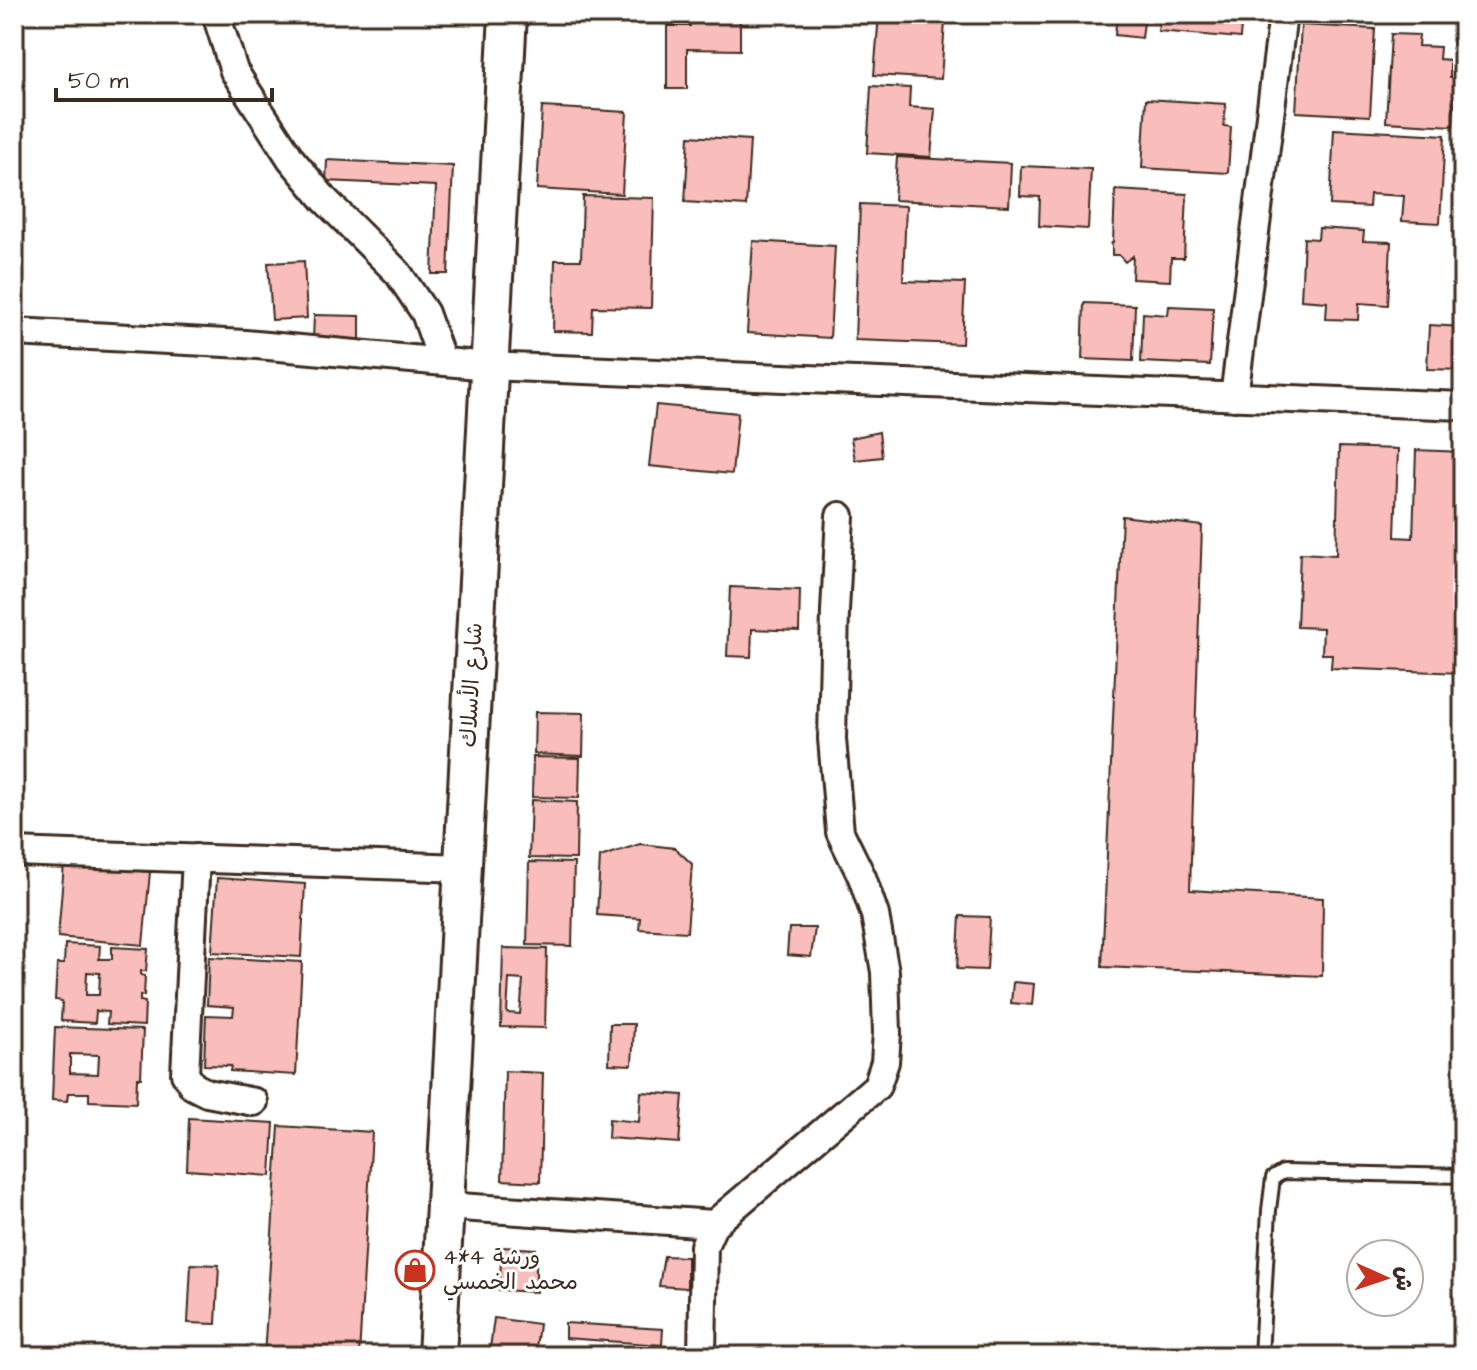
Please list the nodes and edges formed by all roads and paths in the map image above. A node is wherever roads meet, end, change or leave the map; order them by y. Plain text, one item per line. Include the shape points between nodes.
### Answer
1 (216, 14) edge
2 (508, 14) edge
3 (1283, 14) edge
4 (14, 332) edge
5 (442, 361) junction
6 (489, 366) junction
7 (1234, 397) junction
8 (1463, 406) edge
9 (840, 516) dead end
10 (14, 852) edge
11 (196, 858) junction
12 (463, 868) junction
13 (254, 1102) dead end
14 (1463, 1176) edge
15 (445, 1206) junction
16 (714, 1224) junction
17 (437, 1356) edge
18 (702, 1356) edge
19 (1261, 1356) edge

1 - 5 street via 234,71 283,147 325,200 398,273 425,313
2 - 6 street, شارع الأسلاك
3 - 7 street
4 - 5 street
5 - 6 street
6 - 7 street
6 - 12 street, شارع الأسلاك
7 - 8 street
9 - 16 street via 832,739 840,832 875,915 885,972 885,1062 877,1086
10 - 11 street
11 - 12 street
11 - 13 street via 185,1074 207,1093
12 - 15 street, شارع الأسلاك
14 - 19 lane via 1283,1172 1273,1178
15 - 16 street
15 - 17 street, شارع الأسلاك
16 - 18 street via 704,1246

